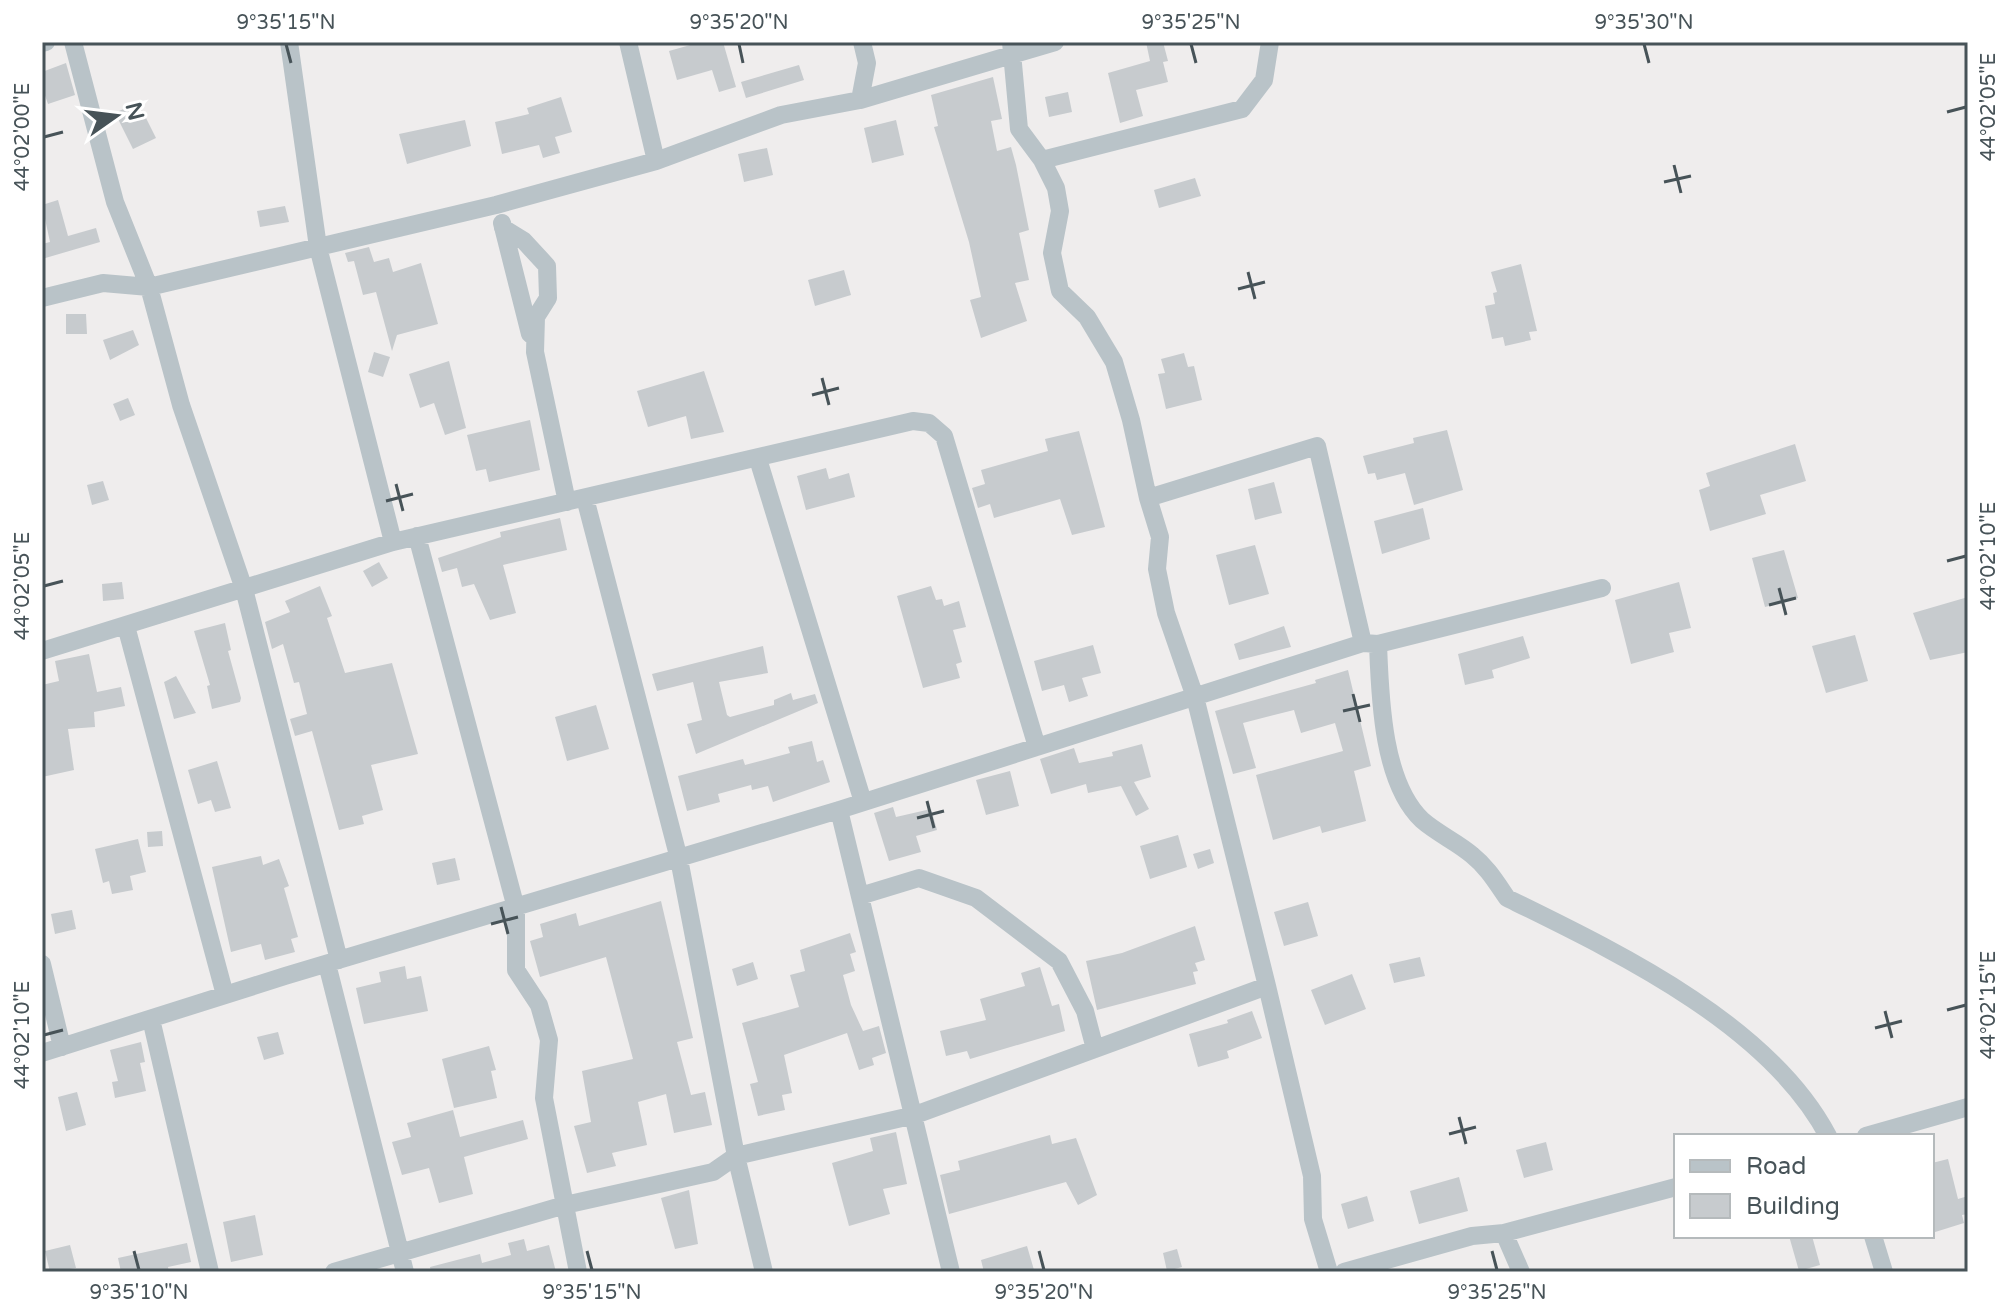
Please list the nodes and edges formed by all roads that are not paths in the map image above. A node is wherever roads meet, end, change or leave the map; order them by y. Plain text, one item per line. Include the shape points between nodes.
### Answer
1 (73, 42) edge
2 (289, 42) edge
3 (628, 42) edge
4 (862, 42) edge
5 (1055, 42) edge
6 (1270, 42) edge
7 (1013, 48) edge
8 (860, 100) junction
9 (1042, 160) junction
10 (656, 161) junction
11 (496, 205) junction
12 (503, 228) junction
13 (318, 247) junction
14 (149, 287) junction
15 (42, 298) edge
16 (535, 352) junction
17 (758, 459) junction
18 (1148, 498) junction
19 (576, 500) junction
20 (417, 536) junction
21 (393, 542) junction
22 (1602, 588) dead end
23 (244, 589) junction
24 (126, 626) junction
25 (1371, 644) junction
26 (42, 651) edge
27 (1195, 697) junction
28 (1037, 747) junction
29 (863, 802) junction
30 (839, 810) junction
31 (679, 859) junction
32 (860, 896) junction
33 (516, 908) junction
34 (333, 962) junction
35 (42, 964) edge
36 (1267, 986) junction
37 (225, 995) junction
38 (151, 1019) junction
39 (62, 1047) junction
40 (1095, 1049) junction
41 (42, 1053) edge
42 (1968, 1107) edge
43 (915, 1115) junction
44 (1827, 1134) edge
45 (1873, 1134) edge
46 (736, 1156) junction
47 (1674, 1188) edge
48 (565, 1205) junction
49 (1504, 1233) junction
50 (1874, 1238) edge
51 (402, 1263) edge
52 (210, 1272) edge
53 (334, 1272) edge
54 (578, 1272) edge
55 (764, 1272) edge
56 (951, 1272) edge
57 (1329, 1272) edge
58 (1344, 1272) edge
59 (1521, 1272) edge
60 (1884, 1272) edge

1 - 14 street via 115,202
2 - 13 street
3 - 10 street
4 - 8 street via 867,63
5 - 7 street
6 - 9 street via 1264,80 1242,109
7 - 8 street
7 - 9 street via 1019,129
8 - 10 street via 781,115
9 - 18 street via 1060,211 1052,253 1060,291 1087,317 1114,362
10 - 11 street
11 - 12 street
11 - 13 street
12 - 16 street
12 - 16 street via 547,266 548,298 536,317
13 - 14 street
13 - 21 street
14 - 15 street via 103,283
14 - 23 street via 181,405
16 - 19 street
17 - 19 street
17 - 28 street via 913,421 940,429
17 - 29 street
18 - 25 street via 1317,446
18 - 27 street via 1160,537 1157,569 1166,613
19 - 20 street
19 - 31 street
20 - 21 street
20 - 33 street
21 - 23 street
22 - 25 street
23 - 24 street
23 - 34 street
24 - 26 street
24 - 37 street
25 - 27 street
25 - 44 street via 1395,775 1418,816 1470,852 1507,898 1699,1002 1766,1053
27 - 28 street
27 - 36 street
28 - 29 street
29 - 30 street
30 - 31 street
30 - 32 street
31 - 33 street
31 - 46 street
32 - 40 street via 919,878 976,898 1059,961 1085,1011
32 - 43 street
33 - 34 street
33 - 48 street via 516,970 539,1005 549,1040 544,1098
34 - 37 street
34 - 51 street
35 - 39 street
36 - 40 street
36 - 57 street via 1312,1176 1313,1219
37 - 38 street
38 - 39 street
38 - 52 street
39 - 41 street
40 - 43 street
42 - 45 street
43 - 46 street
43 - 56 street
46 - 48 street via 713,1172
46 - 55 street
47 - 49 street
48 - 51 street
48 - 54 street
49 - 58 street via 1472,1236
49 - 59 street
50 - 60 street
51 - 53 street

